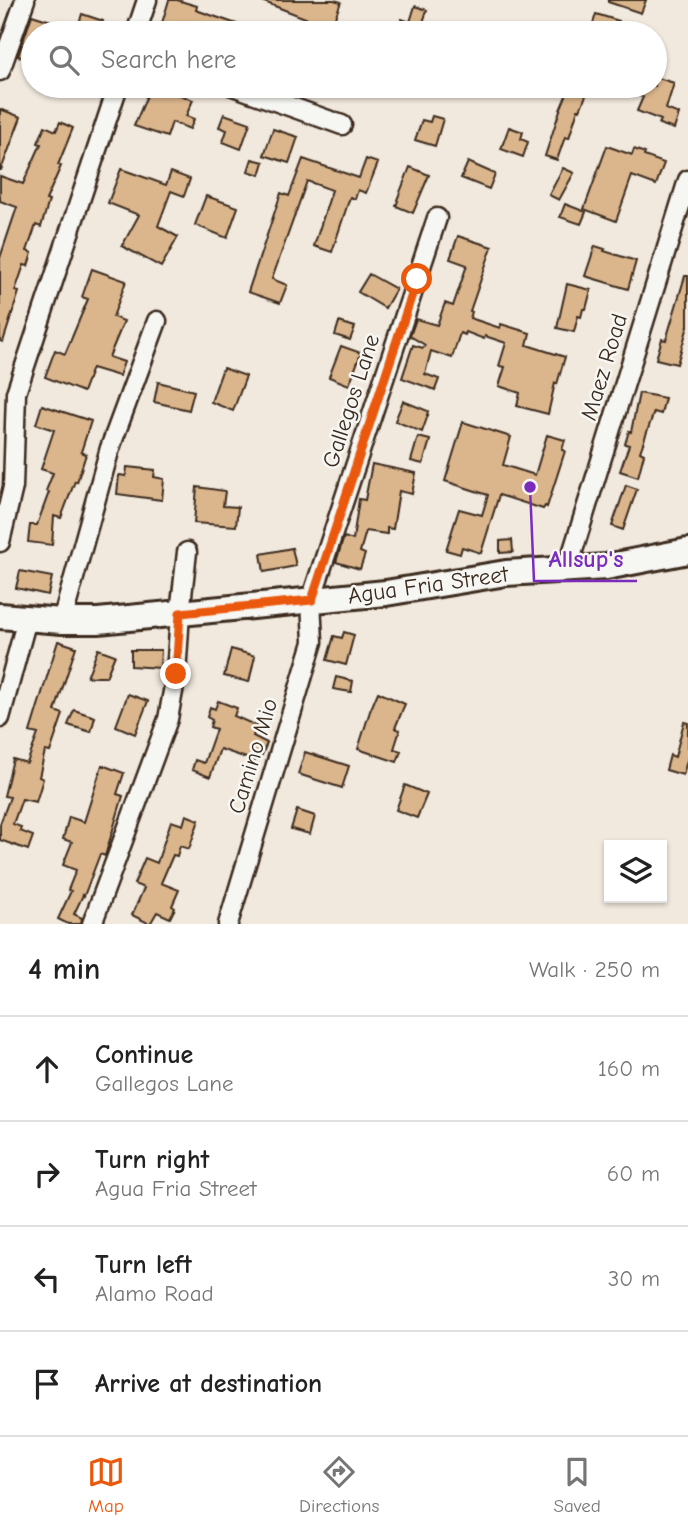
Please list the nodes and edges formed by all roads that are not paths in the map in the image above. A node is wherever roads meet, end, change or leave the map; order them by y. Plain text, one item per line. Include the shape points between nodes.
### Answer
1 (25, 0) edge
2 (147, 0) edge
3 (140, 21) edge
4 (0, 71) edge
5 (114, 98) edge
6 (267, 98) edge
7 (342, 125) dead end
8 (688, 180) edge
9 (437, 218) dead end
10 (157, 321) dead end
11 (0, 542) edge
12 (688, 551) edge
13 (187, 552) dead end
14 (567, 569) junction
15 (312, 600) junction
16 (180, 613) junction
17 (0, 616) edge
18 (27, 619) junction
19 (62, 621) junction
20 (0, 718) edge
21 (92, 924) edge
22 (228, 924) edge

1 - 4 street
2 - 3 street
5 - 11 street via 16,393 13,487
6 - 7 street
8 - 14 street, Maez Road
9 - 15 street, Gallegos Lane
10 - 19 street via 110,448
12 - 14 street, Agua Fria Street via 606,567
13 - 16 street
14 - 15 street, Agua Fria Street
15 - 16 street, Agua Fria Street
15 - 22 street, Camino Mio via 313,642
16 - 19 street, Agua Fria Street
16 - 21 street via 168,719
17 - 18 street, Agua Fria Street
18 - 19 street, Agua Fria Street
18 - 20 street

